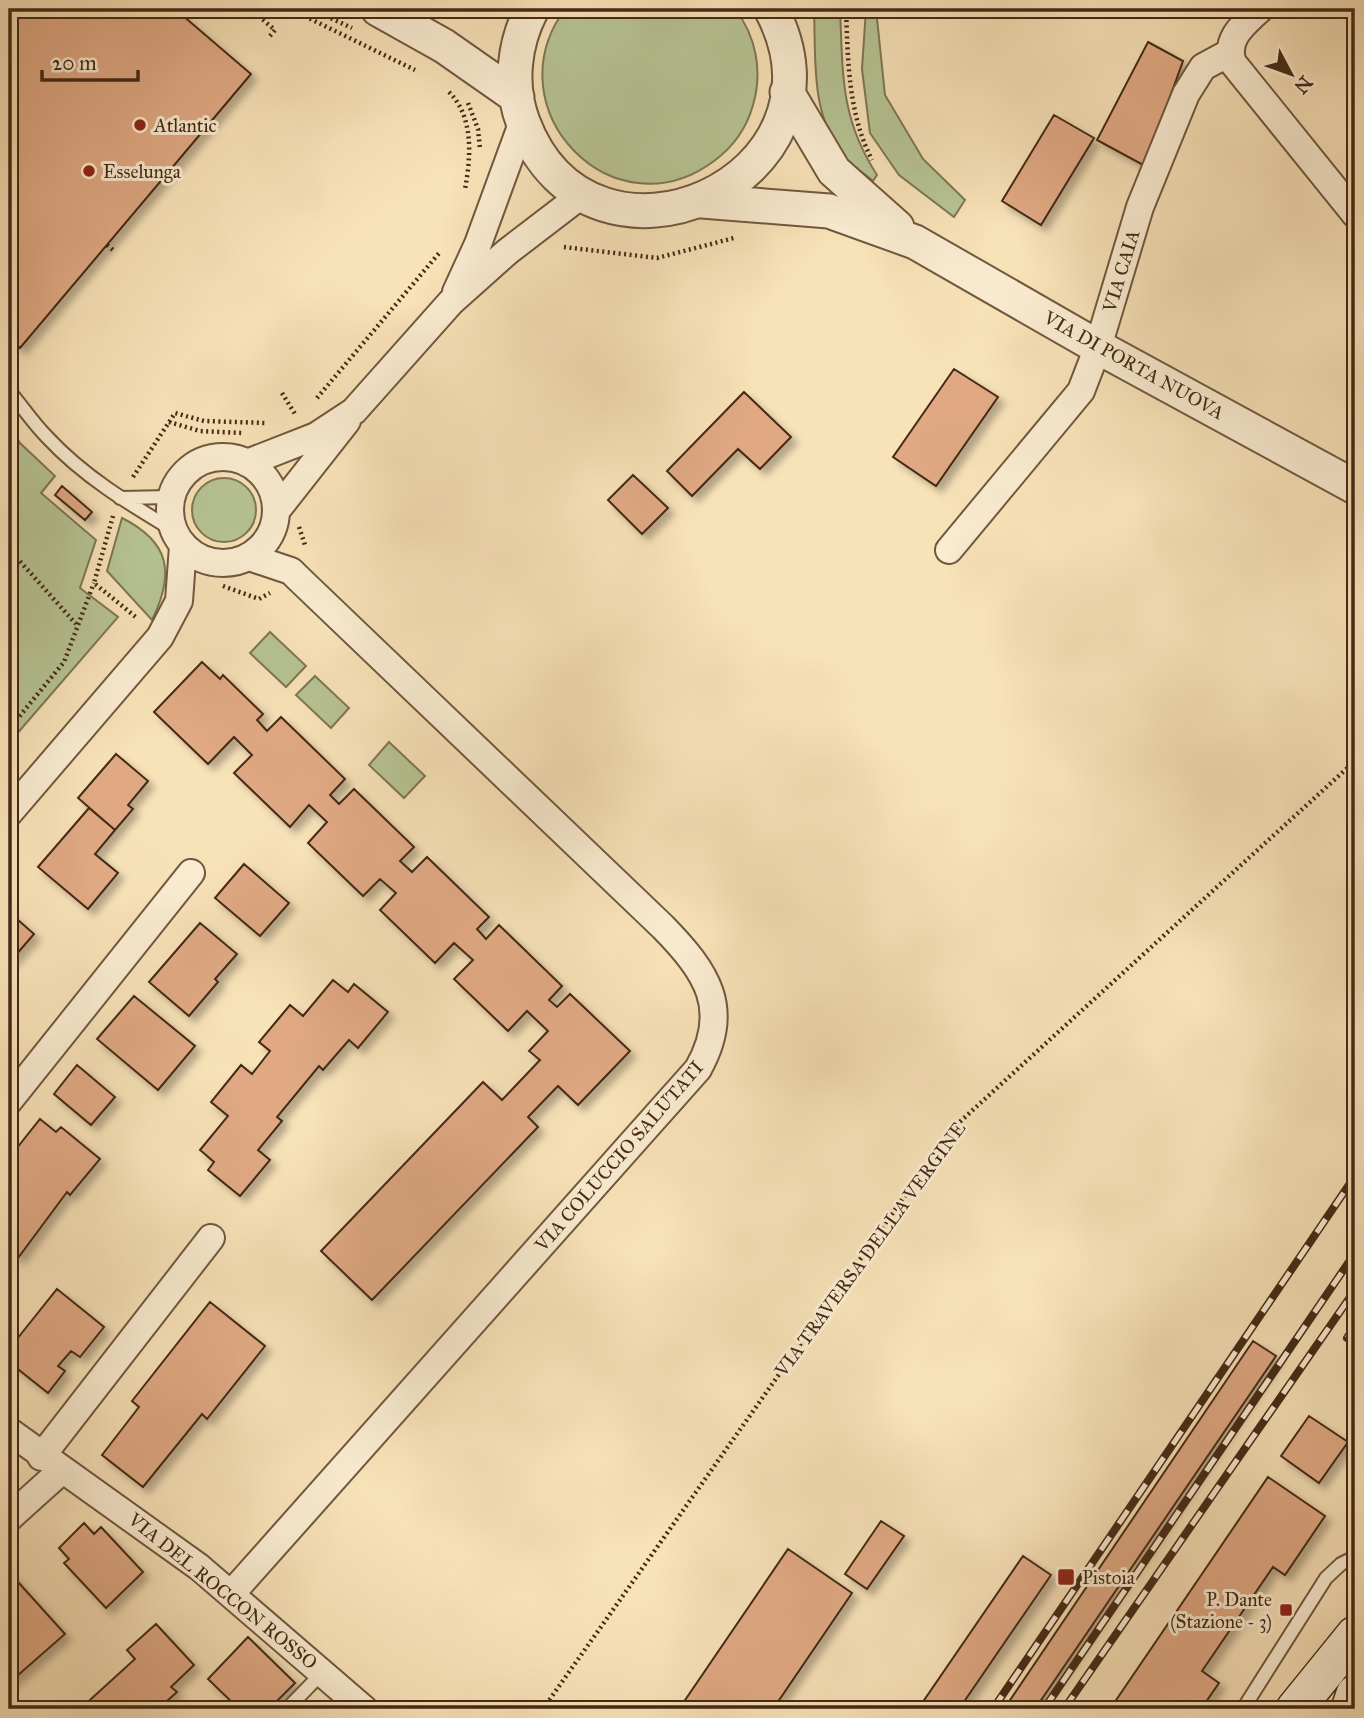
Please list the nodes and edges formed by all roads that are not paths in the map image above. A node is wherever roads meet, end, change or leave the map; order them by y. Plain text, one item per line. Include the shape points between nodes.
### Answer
1 (533, 9) edge
2 (771, 9) edge
3 (791, 9) edge
4 (1260, 9) edge
5 (370, 21) edge
6 (785, 47) junction
7 (1229, 53) junction
8 (787, 92) junction
9 (520, 109) junction
10 (584, 193) junction
11 (702, 201) junction
12 (1355, 214) edge
13 (915, 242) junction
14 (451, 302) junction
15 (1098, 347) junction
16 (9, 391) edge
17 (354, 411) junction
18 (247, 463) junction
19 (1355, 487) edge
20 (172, 497) junction
21 (120, 498) junction
22 (283, 521) junction
23 (178, 538) junction
24 (949, 550) dead end
25 (249, 557) junction
26 (216, 563) junction
27 (291, 571) junction
28 (179, 601) junction
29 (9, 813) edge
30 (191, 873) dead end
31 (9, 1101) edge
32 (211, 1238) dead end
33 (9, 1431) edge
34 (51, 1464) junction
35 (9, 1517) edge
36 (1355, 1557) edge
37 (232, 1593) junction
38 (1355, 1635) edge
39 (323, 1671) junction
40 (1355, 1694) edge
41 (287, 1709) edge
42 (364, 1709) edge
43 (1243, 1709) edge
44 (1295, 1709) edge
45 (1350, 1709) edge

1 - 9 street via 517,49
2 - 6 street
3 - 6 street
4 - 7 street via 1236,32
5 - 9 street via 444,46
6 - 8 street
7 - 12 street via 1250,87
7 - 15 street, VIA CAIA via 1203,67 1186,94 1140,207
8 - 11 street via 779,122 759,158 738,180
8 - 13 street, VIA DI PORTA NUOVA via 834,171
9 - 10 street via 537,150 550,167
9 - 14 street via 478,244
10 - 11 street via 636,210 670,210
10 - 14 street
11 - 13 street, VIA DI PORTA NUOVA via 830,211
13 - 15 street, VIA DI PORTA NUOVA
14 - 17 street
15 - 19 street, VIA DI PORTA NUOVA
15 - 24 street, VIA CAIA via 1081,391
16 - 21 lane via 60,450
17 - 18 street via 309,439
17 - 22 street
18 - 20 street via 230,457 204,461 182,477
18 - 22 street via 269,482
20 - 21 lane
20 - 23 street via 170,514
21 - 23 lane
22 - 25 street
22 - 27 street
23 - 26 street via 198,558
23 - 28 street
25 - 26 street
25 - 27 street
26 - 28 street
27 - 37 street, VIA COLUCCIO SALUTATI via 685,950 704,978 715,1024 710,1049 698,1069
28 - 29 street via 160,637
30 - 31 street
32 - 34 street
33 - 34 street, VIA DEL ROCCON ROSSO
34 - 35 street
34 - 37 street, VIA DEL ROCCON ROSSO via 144,1525
36 - 43 lane via 1326,1578
37 - 39 street, VIA DEL ROCCON ROSSO
38 - 44 main road
39 - 41 lane
39 - 42 street, VIA DEL ROCCON ROSSO
40 - 45 main road

